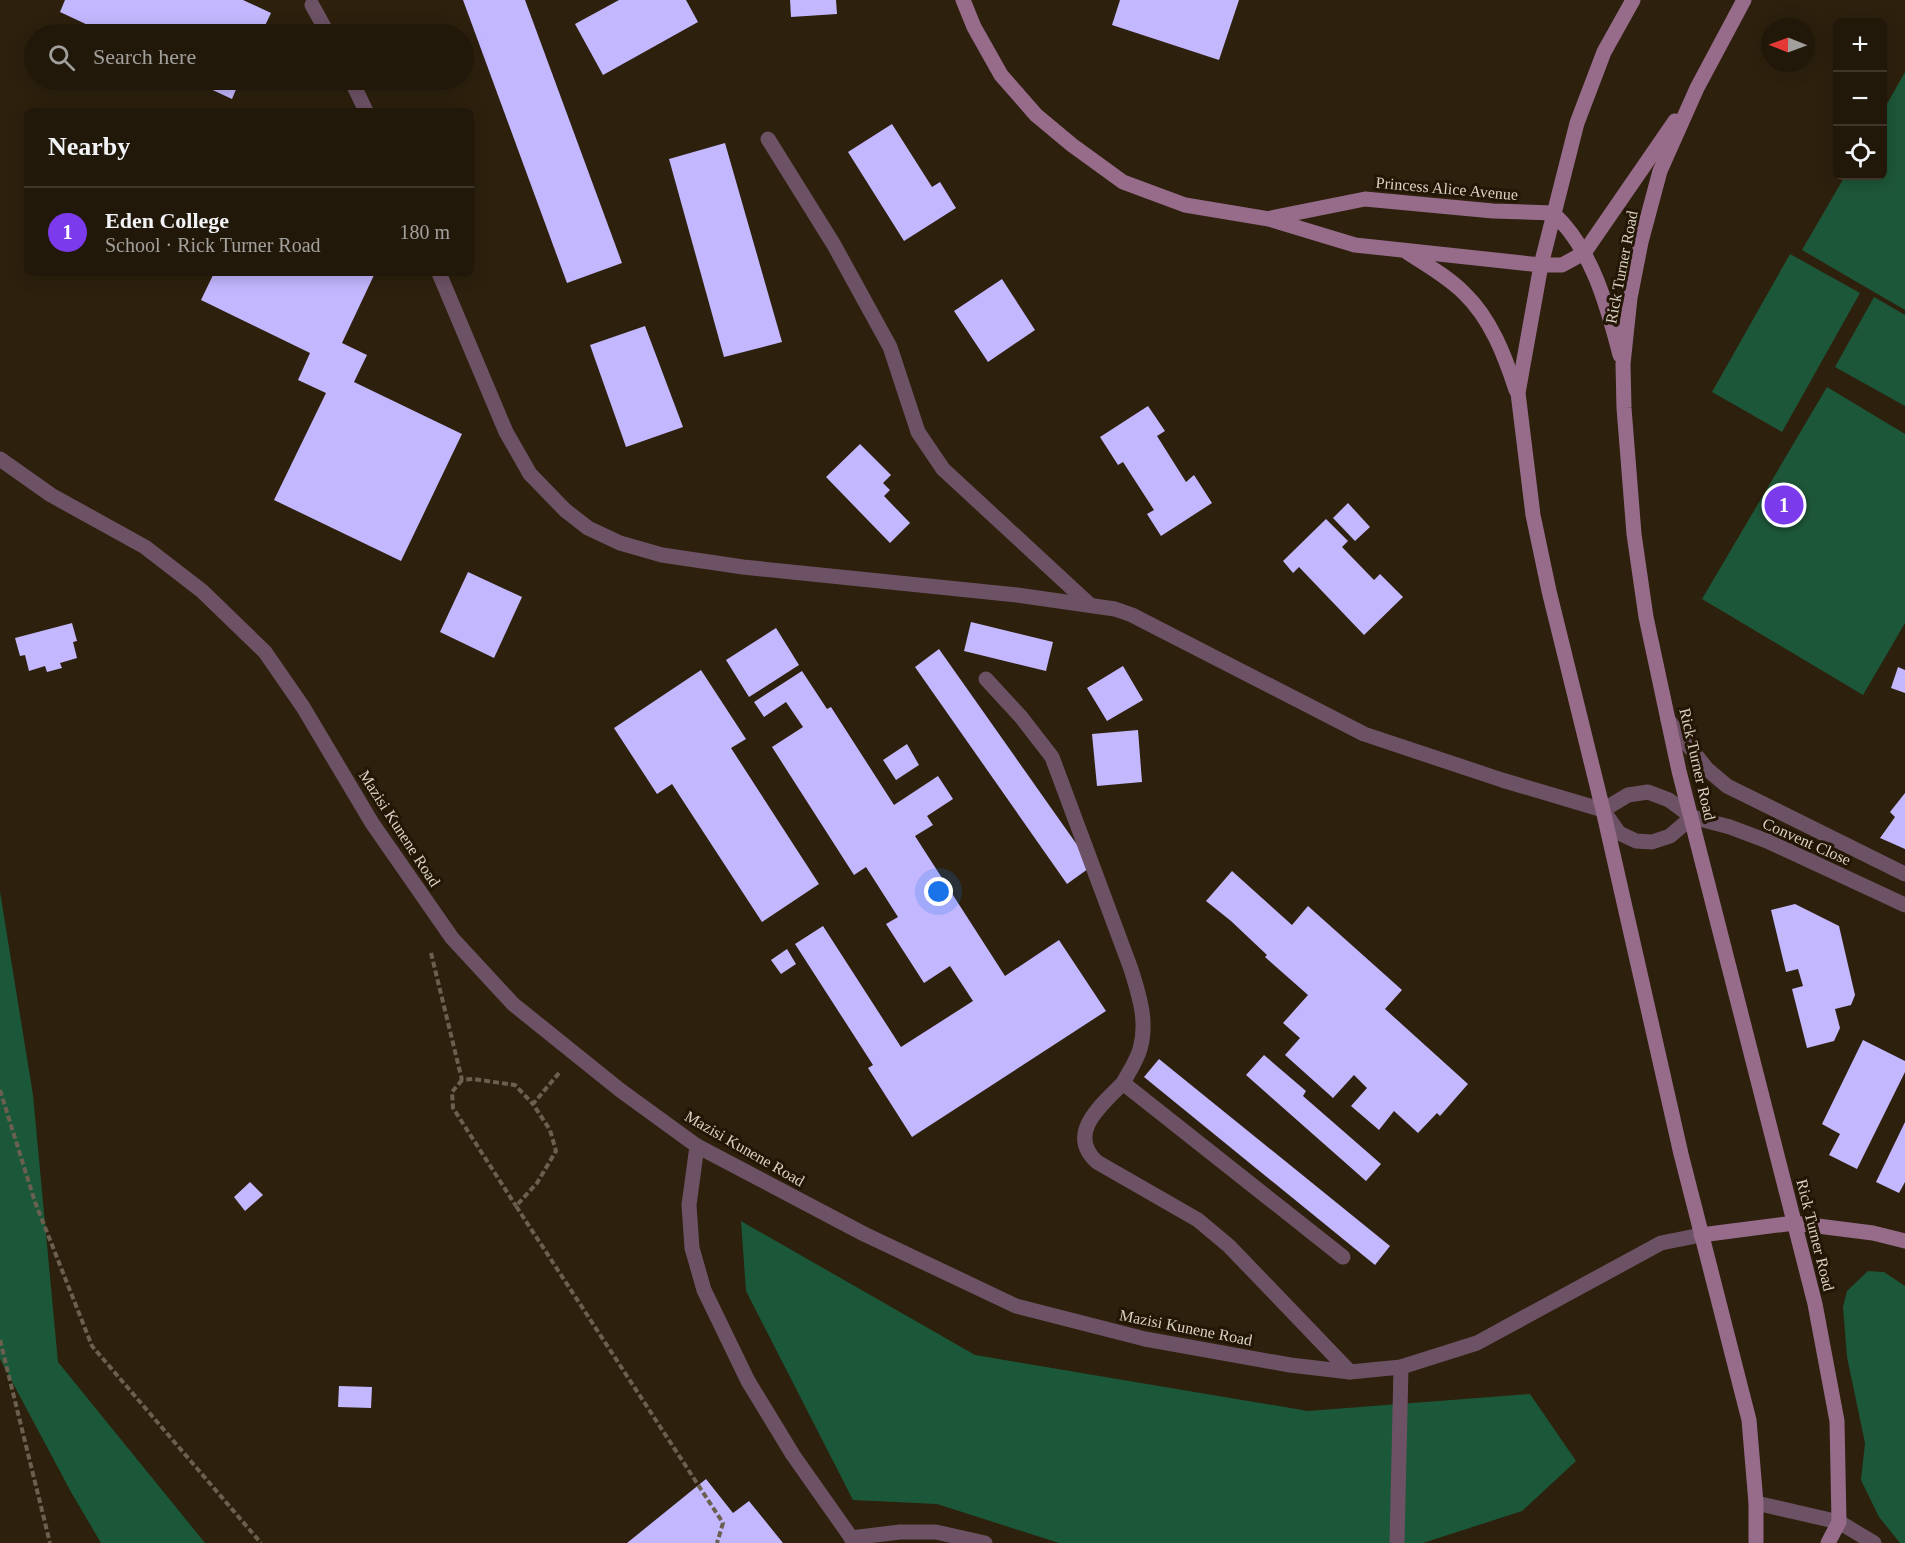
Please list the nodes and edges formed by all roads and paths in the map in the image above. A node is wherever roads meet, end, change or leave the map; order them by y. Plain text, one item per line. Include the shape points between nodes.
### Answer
1 (963, 0) edge
2 (1633, 0) edge
3 (1744, 0) edge
4 (312, 5) dead end
5 (322, 24) edge
6 (1697, 88) junction
7 (356, 90) edge
8 (365, 108) edge
9 (768, 139) dead end
10 (1553, 213) junction
11 (1269, 219) junction
12 (1403, 250) junction
13 (1584, 254) junction
14 (1541, 265) junction
15 (440, 276) edge
16 (1623, 364) junction
17 (1518, 393) junction
18 (0, 459) edge
19 (1089, 604) junction
20 (986, 679) dead end
21 (1668, 720) junction
22 (1602, 810) junction
23 (1692, 818) junction
24 (1905, 874) edge
25 (1905, 905) edge
26 (429, 948) dead end
27 (575, 1054) junction
28 (462, 1080) junction
29 (1124, 1083) junction
30 (0, 1090) edge
31 (533, 1104) junction
32 (697, 1146) junction
33 (516, 1206) junction
34 (1794, 1223) junction
35 (1701, 1235) junction
36 (1905, 1240) edge
37 (1343, 1257) dead end
38 (0, 1340) edge
39 (1401, 1366) junction
40 (1350, 1372) junction
41 (1756, 1503) junction
42 (1839, 1522) junction
43 (853, 1541) edge
44 (50, 1543) edge
45 (261, 1543) edge
46 (717, 1543) edge
47 (985, 1543) edge
48 (1397, 1543) edge
49 (1756, 1543) edge
50 (1828, 1543) edge
51 (1874, 1543) edge

1 - 11 main road, Princess Alice Avenue via 1001,75 1036,115 1123,182 1185,205
2 - 10 main road via 1604,52 1577,123
3 - 6 main road, Rick Turner Road
4 - 5 street
6 - 13 main road
6 - 16 main road, Rick Turner Road via 1660,171 1630,298
7 - 8 street
9 - 19 street via 834,245 890,347 918,432 943,469
10 - 11 main road, Princess Alice Avenue via 1365,199
10 - 13 main road via 1568,227
10 - 14 main road
11 - 12 main road, Princess Alice Avenue via 1355,245
12 - 14 main road, Princess Alice Avenue
12 - 17 main road via 1438,272 1478,310 1504,354
13 - 14 main road, Princess Alice Avenue via 1562,265
13 - 16 main road via 1608,310
14 - 17 main road
15 - 19 street via 506,432 530,474 588,528 620,543 662,555
16 - 21 main road, Rick Turner Road via 1634,534 1646,617
17 - 22 main road via 1533,515
18 - 27 street, Mazisi Kunene Road via 51,495 145,547 202,591 265,652 303,707 372,823 452,938 513,1004
19 - 22 street via 1132,615 1364,734
20 - 29 street via 1052,757 1131,969 1142,1003 1143,1031 1140,1050
21 - 23 main road, Rick Turner Road
21 - 24 street via 1707,769 1727,786
22 - 23 street, Convent Close via 1628,795 1648,792 1669,800
22 - 23 street via 1619,833 1636,841 1652,842 1670,836
22 - 35 main road
23 - 25 street, Convent Close via 1767,841
23 - 34 main road, Rick Turner Road
26 - 28 path
27 - 31 path
27 - 32 street, Mazisi Kunene Road
28 - 31 path via 514,1085
28 - 33 path via 452,1092 453,1108
29 - 37 street
29 - 40 street via 1089,1119 1085,1143 1090,1155 1198,1220 1229,1246
30 - 45 path via 35,1202 92,1346
31 - 33 path via 550,1130 556,1151 537,1183
32 - 40 street, Mazisi Kunene Road via 864,1234 1016,1306 1145,1339
32 - 43 street via 689,1205 692,1248 704,1290 748,1381
33 - 46 path via 723,1523
34 - 35 main road
34 - 36 main road
34 - 42 main road, Rick Turner Road via 1815,1304 1837,1421
35 - 39 street, Mazisi Kunene Road via 1661,1243 1478,1343
35 - 41 main road via 1749,1420
38 - 44 path
39 - 40 street, Mazisi Kunene Road
39 - 48 street
41 - 42 street
41 - 49 main road
42 - 50 main road, Rick Turner Road
42 - 51 street
43 - 47 street via 900,1532 936,1532

